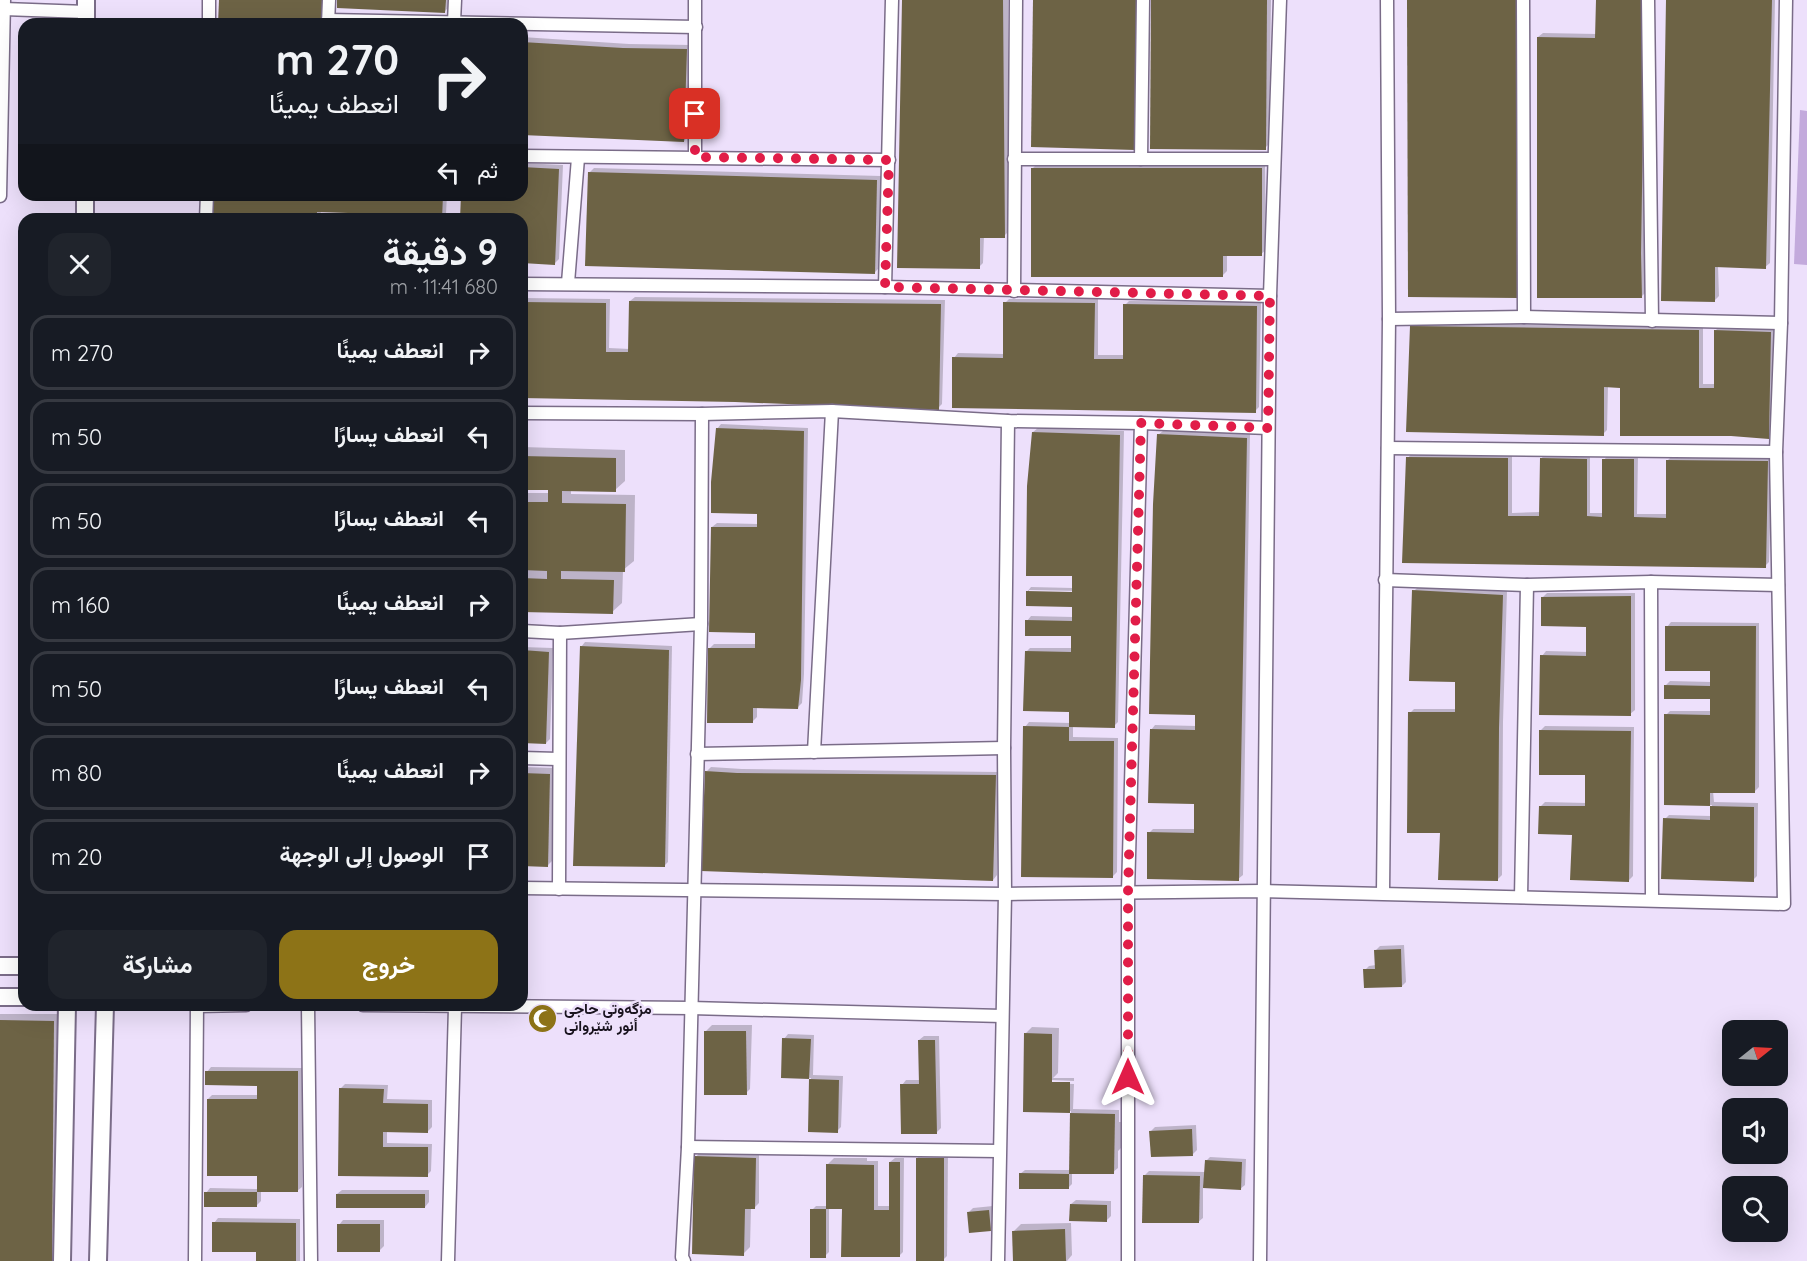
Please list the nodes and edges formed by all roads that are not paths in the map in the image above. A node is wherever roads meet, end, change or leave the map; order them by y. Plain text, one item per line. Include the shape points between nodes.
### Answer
1 (209, 0) edge
2 (329, 0) edge
3 (455, 0) edge
4 (695, 0) edge
5 (892, 0) edge
6 (1016, 0) edge
7 (1143, 0) edge
8 (1280, 0) edge
9 (1387, 0) edge
10 (1523, 0) edge
11 (1648, 0) edge
12 (1786, 0) edge
13 (4, 4) edge
14 (86, 12) edge
15 (209, 18) edge
16 (328, 18) edge
17 (454, 18) edge
18 (528, 24) edge
19 (696, 27) junction
20 (2, 58) edge
21 (528, 156) edge
22 (695, 157) junction
23 (578, 158) junction
24 (1014, 159) junction
25 (1141, 159) junction
26 (1273, 159) junction
27 (889, 160) junction
28 (0, 196) edge
29 (568, 283) junction
30 (528, 284) edge
31 (885, 287) junction
32 (1014, 291) junction
33 (1270, 296) junction
34 (1524, 317) junction
35 (1389, 319) junction
36 (1652, 321) junction
37 (1781, 323) junction
38 (832, 411) junction
39 (528, 413) edge
40 (702, 414) junction
41 (1008, 421) junction
42 (1141, 423) junction
43 (1268, 428) junction
44 (1388, 448) junction
45 (1776, 452) junction
46 (1385, 579) junction
47 (1651, 582) junction
48 (1527, 585) junction
49 (1778, 585) junction
50 (700, 624) junction
51 (528, 631) edge
52 (560, 633) junction
53 (1004, 748) junction
54 (814, 752) junction
55 (697, 754) junction
56 (528, 758) edge
57 (558, 759) junction
58 (528, 888) edge
59 (559, 889) junction
60 (693, 890) junction
61 (1263, 891) junction
62 (1128, 892) junction
63 (1383, 893) junction
64 (1005, 894) junction
65 (1521, 897) junction
66 (1652, 900) junction
67 (0, 966) edge
68 (18, 966) edge
69 (0, 997) edge
70 (18, 998) edge
71 (528, 1007) edge
72 (691, 1008) junction
73 (67, 1011) edge
74 (105, 1011) edge
75 (197, 1011) edge
76 (308, 1011) edge
77 (455, 1011) edge
78 (1002, 1016) junction
79 (688, 1147) junction
80 (999, 1151) junction
81 (62, 1261) edge
82 (99, 1261) edge
83 (195, 1261) edge
84 (311, 1261) edge
85 (448, 1261) edge
86 (684, 1261) edge
87 (998, 1261) edge
88 (1128, 1261) edge
89 (1260, 1261) edge

1 - 15 street
2 - 16 street
3 - 17 street
4 - 19 street
5 - 27 street
6 - 24 street
7 - 25 street
8 - 26 street
9 - 35 street
10 - 34 street
11 - 36 street
12 - 37 street
13 - 14 street
13 - 20 street
18 - 19 street
19 - 22 street
20 - 28 street
21 - 23 street
22 - 23 street
22 - 27 street
23 - 29 street
24 - 25 street
24 - 32 street
25 - 26 street
26 - 33 street
27 - 31 street
29 - 30 street
29 - 31 street
31 - 32 street
32 - 33 street
33 - 43 street
34 - 35 street
34 - 36 street
35 - 44 street
36 - 37 street
37 - 45 street
38 - 40 street
38 - 41 street
38 - 54 street
39 - 40 street
40 - 50 street
41 - 42 street
41 - 53 street
42 - 43 street
42 - 62 street
43 - 61 street
44 - 45 street
44 - 46 street
45 - 49 street
46 - 48 street
46 - 63 street
47 - 48 street
47 - 49 street
47 - 66 street
48 - 65 street
49 - 66 street via 1784,904
50 - 52 street
50 - 55 street
51 - 52 street
52 - 57 street
53 - 54 street
53 - 64 street
54 - 55 street
55 - 60 street
56 - 57 street
57 - 59 street
58 - 59 street
59 - 60 street
60 - 64 street
60 - 72 street
61 - 62 street
61 - 63 street
61 - 89 street
62 - 64 street
62 - 88 street
63 - 65 street
64 - 78 street
65 - 66 street
67 - 68 street
69 - 70 street
71 - 72 street
72 - 78 street
72 - 79 street
73 - 81 street
74 - 82 street
75 - 83 street
76 - 84 street
77 - 85 street
78 - 80 street
79 - 80 street
79 - 86 street
80 - 87 street

